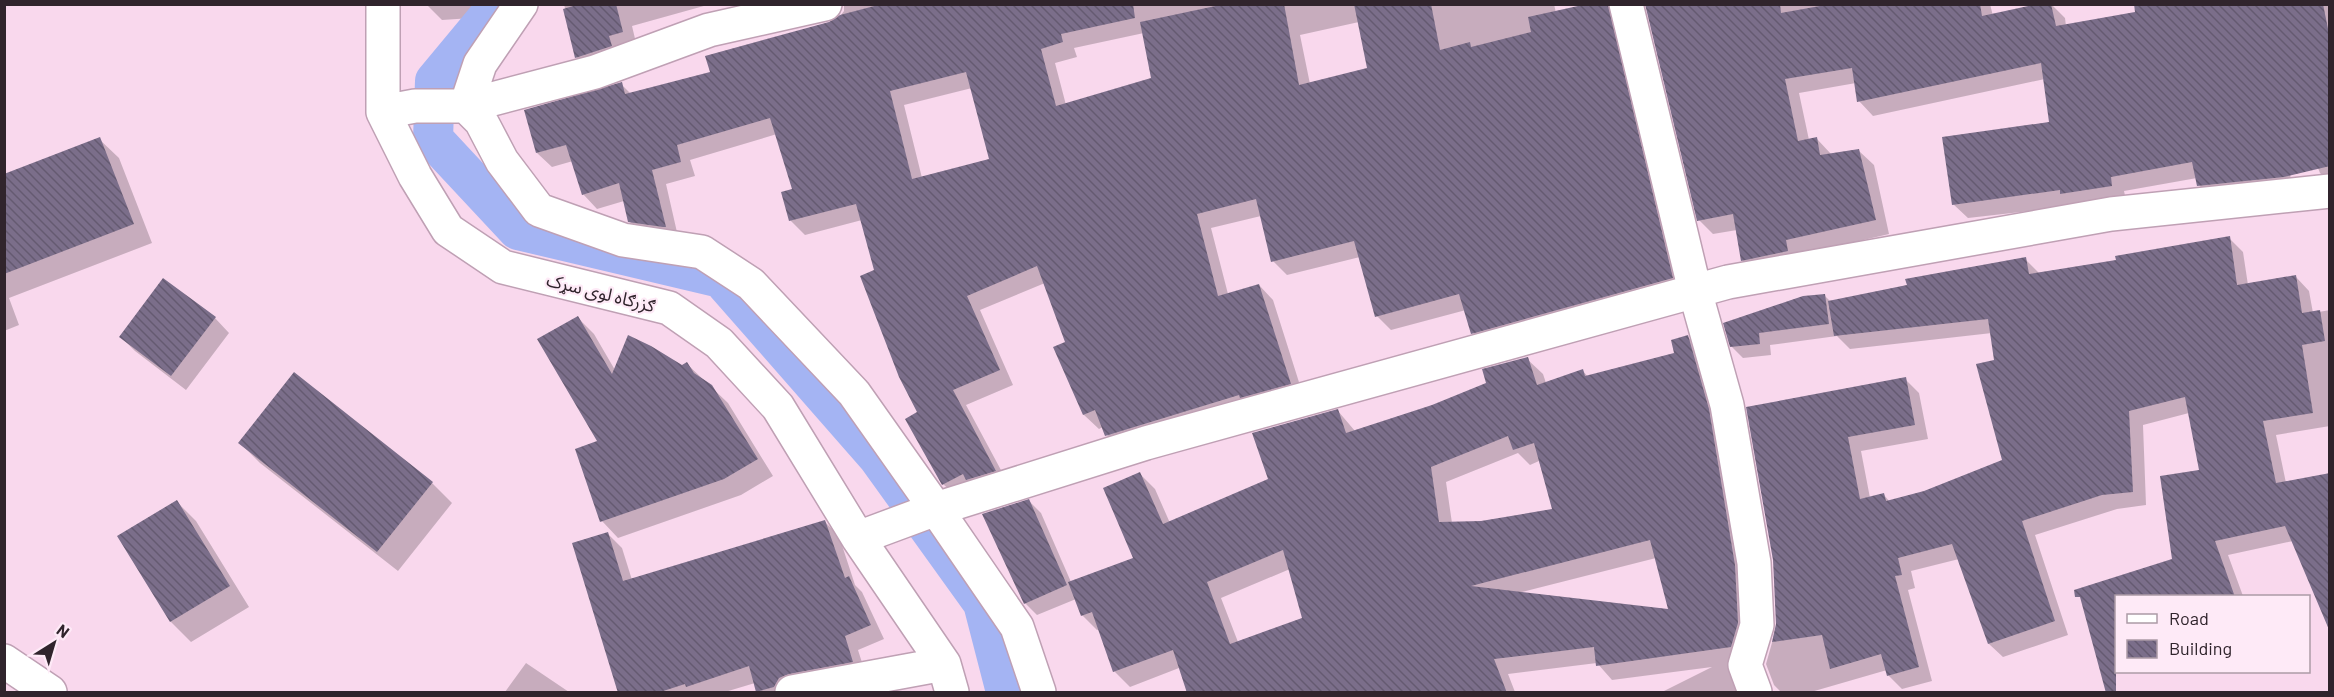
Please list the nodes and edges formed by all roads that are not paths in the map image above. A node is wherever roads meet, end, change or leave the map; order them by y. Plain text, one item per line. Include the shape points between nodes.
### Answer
1 (383, 4) edge
2 (521, 4) edge
3 (825, 4) edge
4 (1626, 4) edge
5 (466, 106) junction
6 (383, 112) junction
7 (2330, 191) edge
8 (1695, 291) junction
9 (936, 509) junction
10 (858, 538) junction
11 (4, 661) edge
12 (948, 678) edge
13 (50, 693) edge
14 (792, 693) edge
15 (1039, 693) edge
16 (1755, 693) edge

1 - 6 street, ګزرګاه لوی سړک
2 - 5 street via 480,64
3 - 5 street via 709,30 595,72
4 - 8 street
5 - 6 street via 415,105
5 - 9 street via 481,121 502,161 539,210 623,240 702,252 751,284 854,393
6 - 10 street, ګزرګاه لوی سړک via 448,230 503,267 669,308 720,343 778,407
7 - 8 street via 2111,214
8 - 9 street via 1146,443
8 - 16 street via 1726,405 1754,563 1757,625 1745,665
9 - 10 street
9 - 15 street via 1017,627
10 - 12 street, ګزرګاه لوی سړک
11 - 13 street
12 - 14 street

